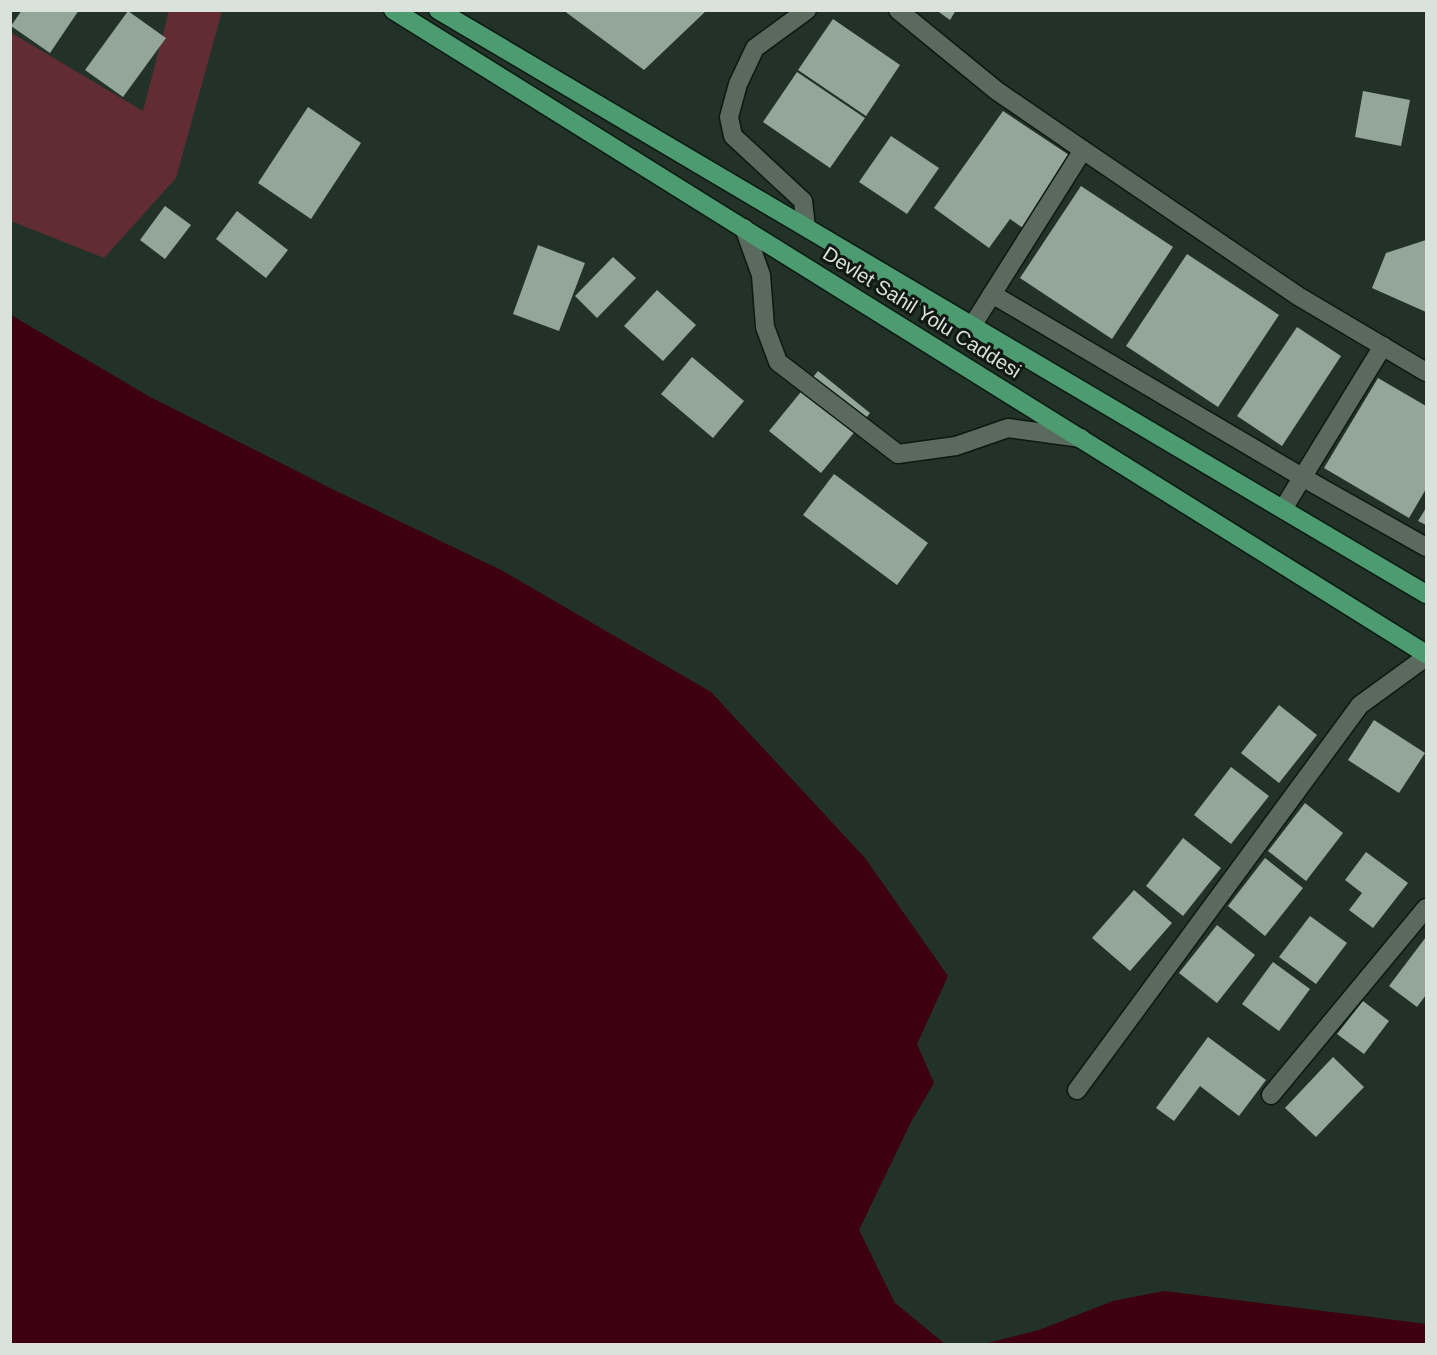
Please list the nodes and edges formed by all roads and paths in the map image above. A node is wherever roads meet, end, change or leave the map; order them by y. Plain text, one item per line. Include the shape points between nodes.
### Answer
1 (393, 10) edge
2 (438, 10) edge
3 (807, 10) edge
4 (898, 10) edge
5 (1083, 150) junction
6 (744, 228) junction
7 (806, 228) junction
8 (992, 294) junction
9 (972, 326) junction
10 (1383, 346) junction
11 (1426, 372) edge
12 (1080, 438) junction
13 (1302, 477) junction
14 (1283, 509) junction
15 (1426, 546) edge
16 (1426, 594) edge
17 (1426, 655) edge
18 (1426, 908) edge
19 (1077, 1090) dead end
20 (1270, 1095) dead end

1 - 6 main road, Devlet Sahil Yolu Caddesi
2 - 7 main road, Devlet Sahil Yolu Caddesi
3 - 7 street via 755,48 738,84 729,117 734,135 803,201
4 - 5 street via 997,91
5 - 8 street
5 - 10 street via 1298,296
6 - 12 main road, Devlet Sahil Yolu Caddesi
6 - 12 street via 761,275 765,327 778,362 898,454 956,446 1008,428
7 - 9 main road, Devlet Sahil Yolu Caddesi
8 - 9 street
8 - 13 street
9 - 14 main road, Devlet Sahil Yolu Caddesi
10 - 11 street
10 - 13 street
12 - 17 main road, Devlet Sahil Yolu Caddesi
13 - 14 street
13 - 15 street
14 - 16 main road, Devlet Sahil Yolu Caddesi
17 - 19 street via 1360,705
18 - 20 street

